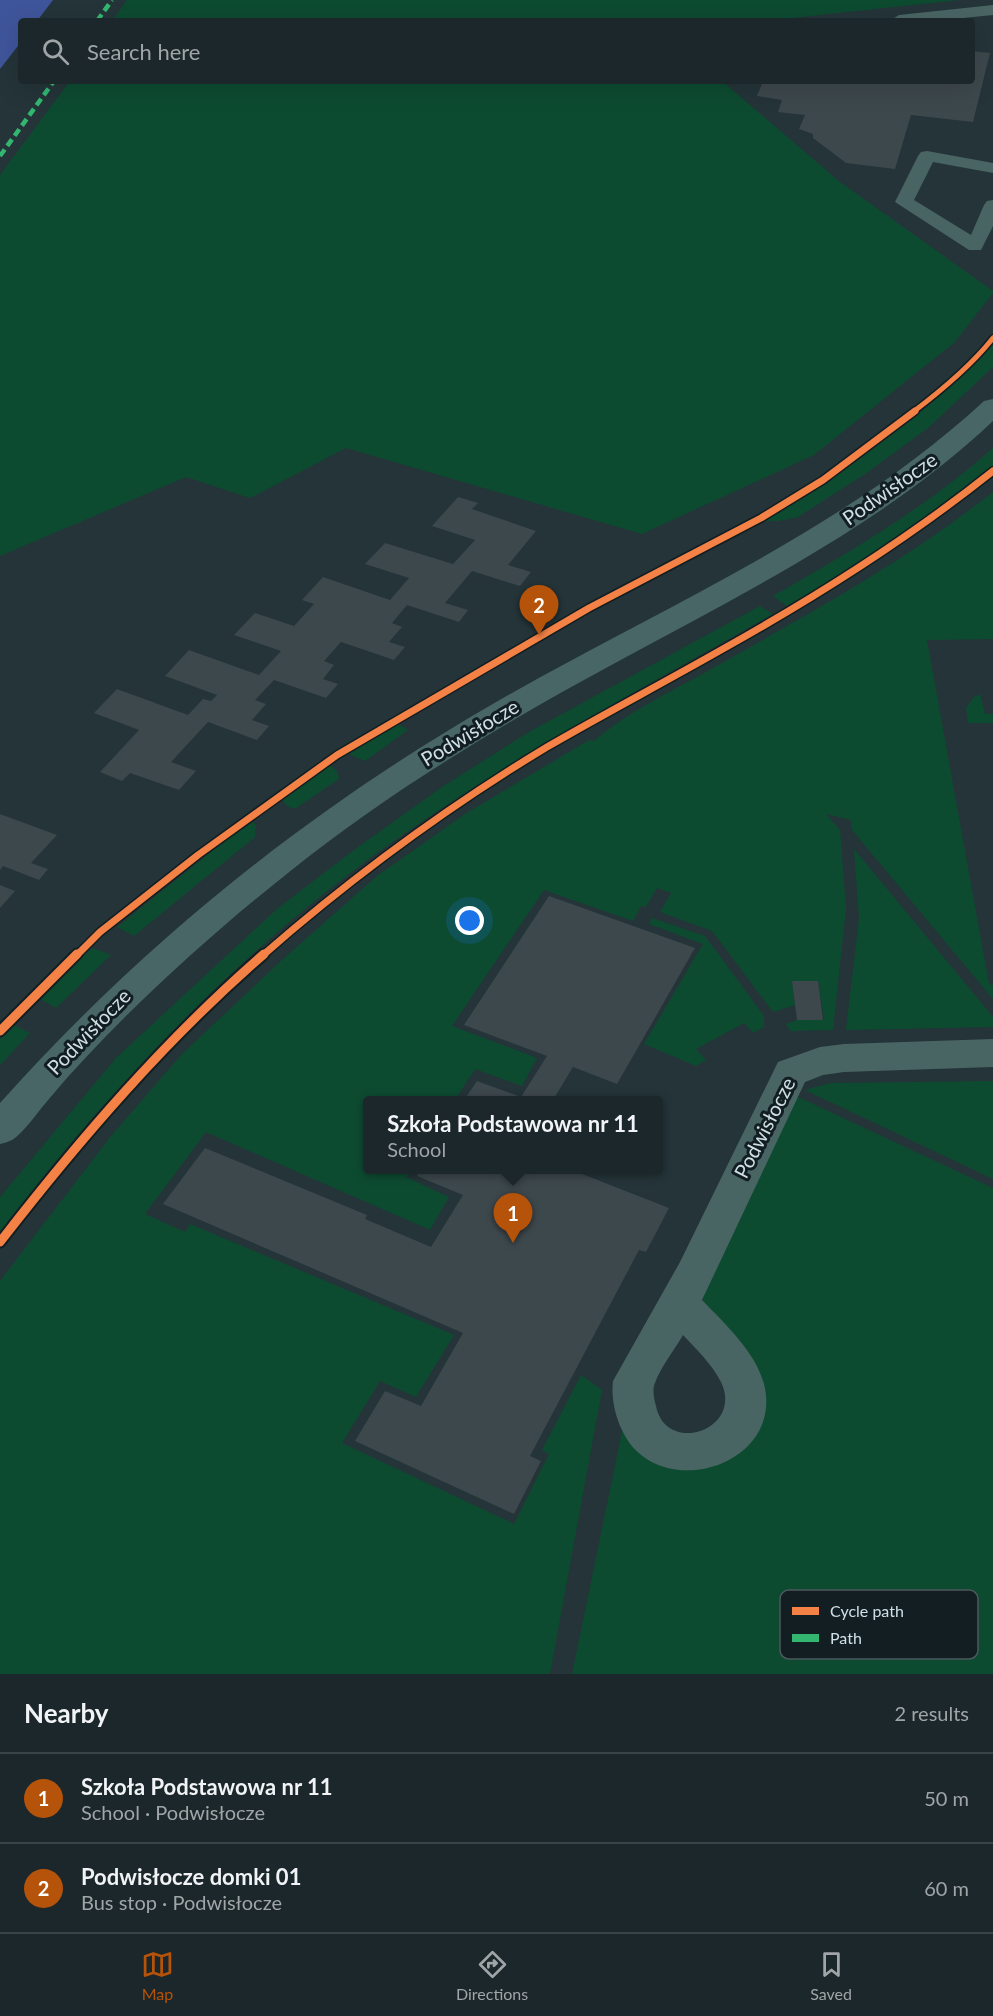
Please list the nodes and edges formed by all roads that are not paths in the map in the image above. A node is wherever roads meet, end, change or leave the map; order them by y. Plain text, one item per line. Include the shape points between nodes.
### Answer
1 (993, 10) edge
2 (925, 18) edge
3 (993, 168) edge
4 (993, 205) edge
5 (993, 408) edge
6 (993, 1053) edge
7 (0, 1129) edge
8 (680, 1303) dead end

1 - 2 lane
3 - 4 lane via 927,156 904,202 975,246
5 - 7 street, Podwisłocze via 922,469 843,523 493,718 329,825 219,910 123,996
6 - 8 street, Podwisłocze via 820,1060 790,1072

